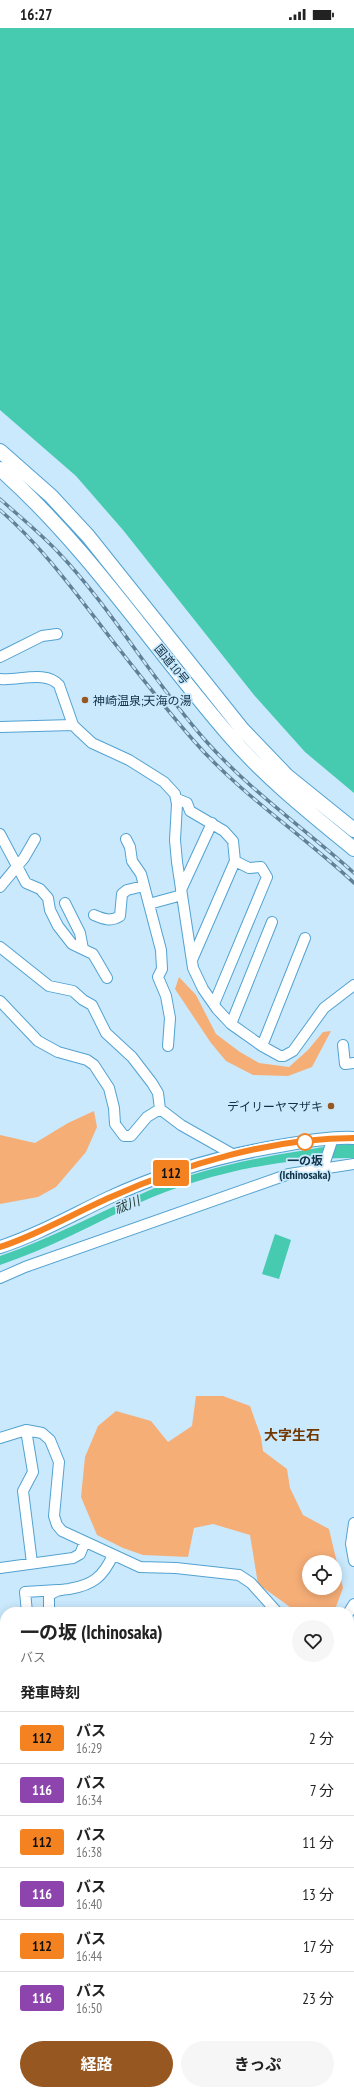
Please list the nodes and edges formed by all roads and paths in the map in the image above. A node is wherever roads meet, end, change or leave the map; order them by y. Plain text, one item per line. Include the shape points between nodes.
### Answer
1 (0, 451) edge
2 (0, 469) edge
3 (57, 634) dead end
4 (0, 657) edge
5 (0, 679) edge
6 (73, 725) junction
7 (0, 727) edge
8 (177, 800) junction
9 (212, 823) junction
10 (354, 830) edge
11 (0, 834) edge
12 (35, 839) dead end
13 (126, 839) dead end
14 (354, 849) edge
15 (235, 861) junction
16 (18, 865) junction
17 (144, 886) junction
18 (0, 887) edge
19 (181, 893) junction
20 (65, 903) dead end
21 (149, 904) junction
22 (94, 915) dead end
23 (272, 922) dead end
24 (305, 938) dead end
25 (0, 947) edge
26 (83, 949) junction
27 (192, 960) junction
28 (107, 978) dead end
29 (354, 985) edge
30 (0, 1001) edge
31 (214, 1004) junction
32 (231, 1024) junction
33 (343, 1045) dead end
34 (168, 1046) dead end
35 (262, 1046) junction
36 (354, 1063) edge
37 (160, 1109) junction
38 (354, 1138) edge
39 (332, 1141) junction
40 (234, 1155) junction
41 (354, 1164) edge
42 (324, 1166) junction
43 (0, 1247) edge
44 (0, 1278) edge
45 (26, 1430) junction
46 (0, 1438) edge
47 (354, 1523) edge
48 (85, 1542) junction
49 (113, 1554) junction
50 (354, 1561) edge
51 (32, 1564) junction
52 (0, 1568) edge
53 (58, 1590) junction
54 (26, 1607) edge
55 (49, 1607) edge
56 (272, 1607) edge

1 - 10 highway, 国道10号 via 51,496 88,536 255,743 287,776
2 - 14 highway, 国道10号 via 66,534 219,724 248,756 292,799
3 - 4 street via 42,636
5 - 6 street via 39,678 56,682
6 - 7 street
6 - 8 street via 92,743 129,760 164,782 176,794
8 - 9 street via 187,803 192,813
8 - 19 street via 176,840
9 - 15 street via 234,841
9 - 19 street
11 - 16 street
12 - 16 street
13 - 17 street via 132,861 141,874
15 - 27 street
15 - 31 street via 249,868 261,867 267,877
16 - 18 street
16 - 26 street via 26,883 40,889 48,898 50,910 58,926 72,944
17 - 21 street
17 - 22 street via 127,890 122,894 120,916 114,920
19 - 21 street
19 - 27 street
20 - 26 street via 80,933
21 - 34 street via 161,950 162,969 158,977 166,996 170,1018
23 - 32 street
24 - 35 street
25 - 37 street via 49,986 73,991 92,1005 106,1033 132,1057 152,1083 158,1093
26 - 28 street via 93,954
27 - 31 street via 195,974
29 - 35 street via 324,1008 289,1055 280,1056
30 - 37 street via 38,1041 58,1052 87,1060 94,1065 109,1088 115,1124 124,1136 131,1136 147,1117
31 - 32 street
32 - 35 street
33 - 36 street via 345,1064
37 - 40 street via 181,1125
38 - 39 main road
39 - 40 main road
39 - 42 street
40 - 43 main road via 133,1187
41 - 42 street
42 - 44 street via 289,1174 229,1194
45 - 46 street
45 - 48 street via 48,1437 58,1458 54,1512 57,1525 62,1531
45 - 51 street via 33,1472 23,1491
47 - 50 street via 351,1544
48 - 49 street
48 - 51 street via 80,1554 75,1557
49 - 53 street via 104,1573 94,1581
49 - 56 street via 140,1567 239,1575
51 - 52 street
53 - 54 street via 25,1592
53 - 55 street via 49,1596

